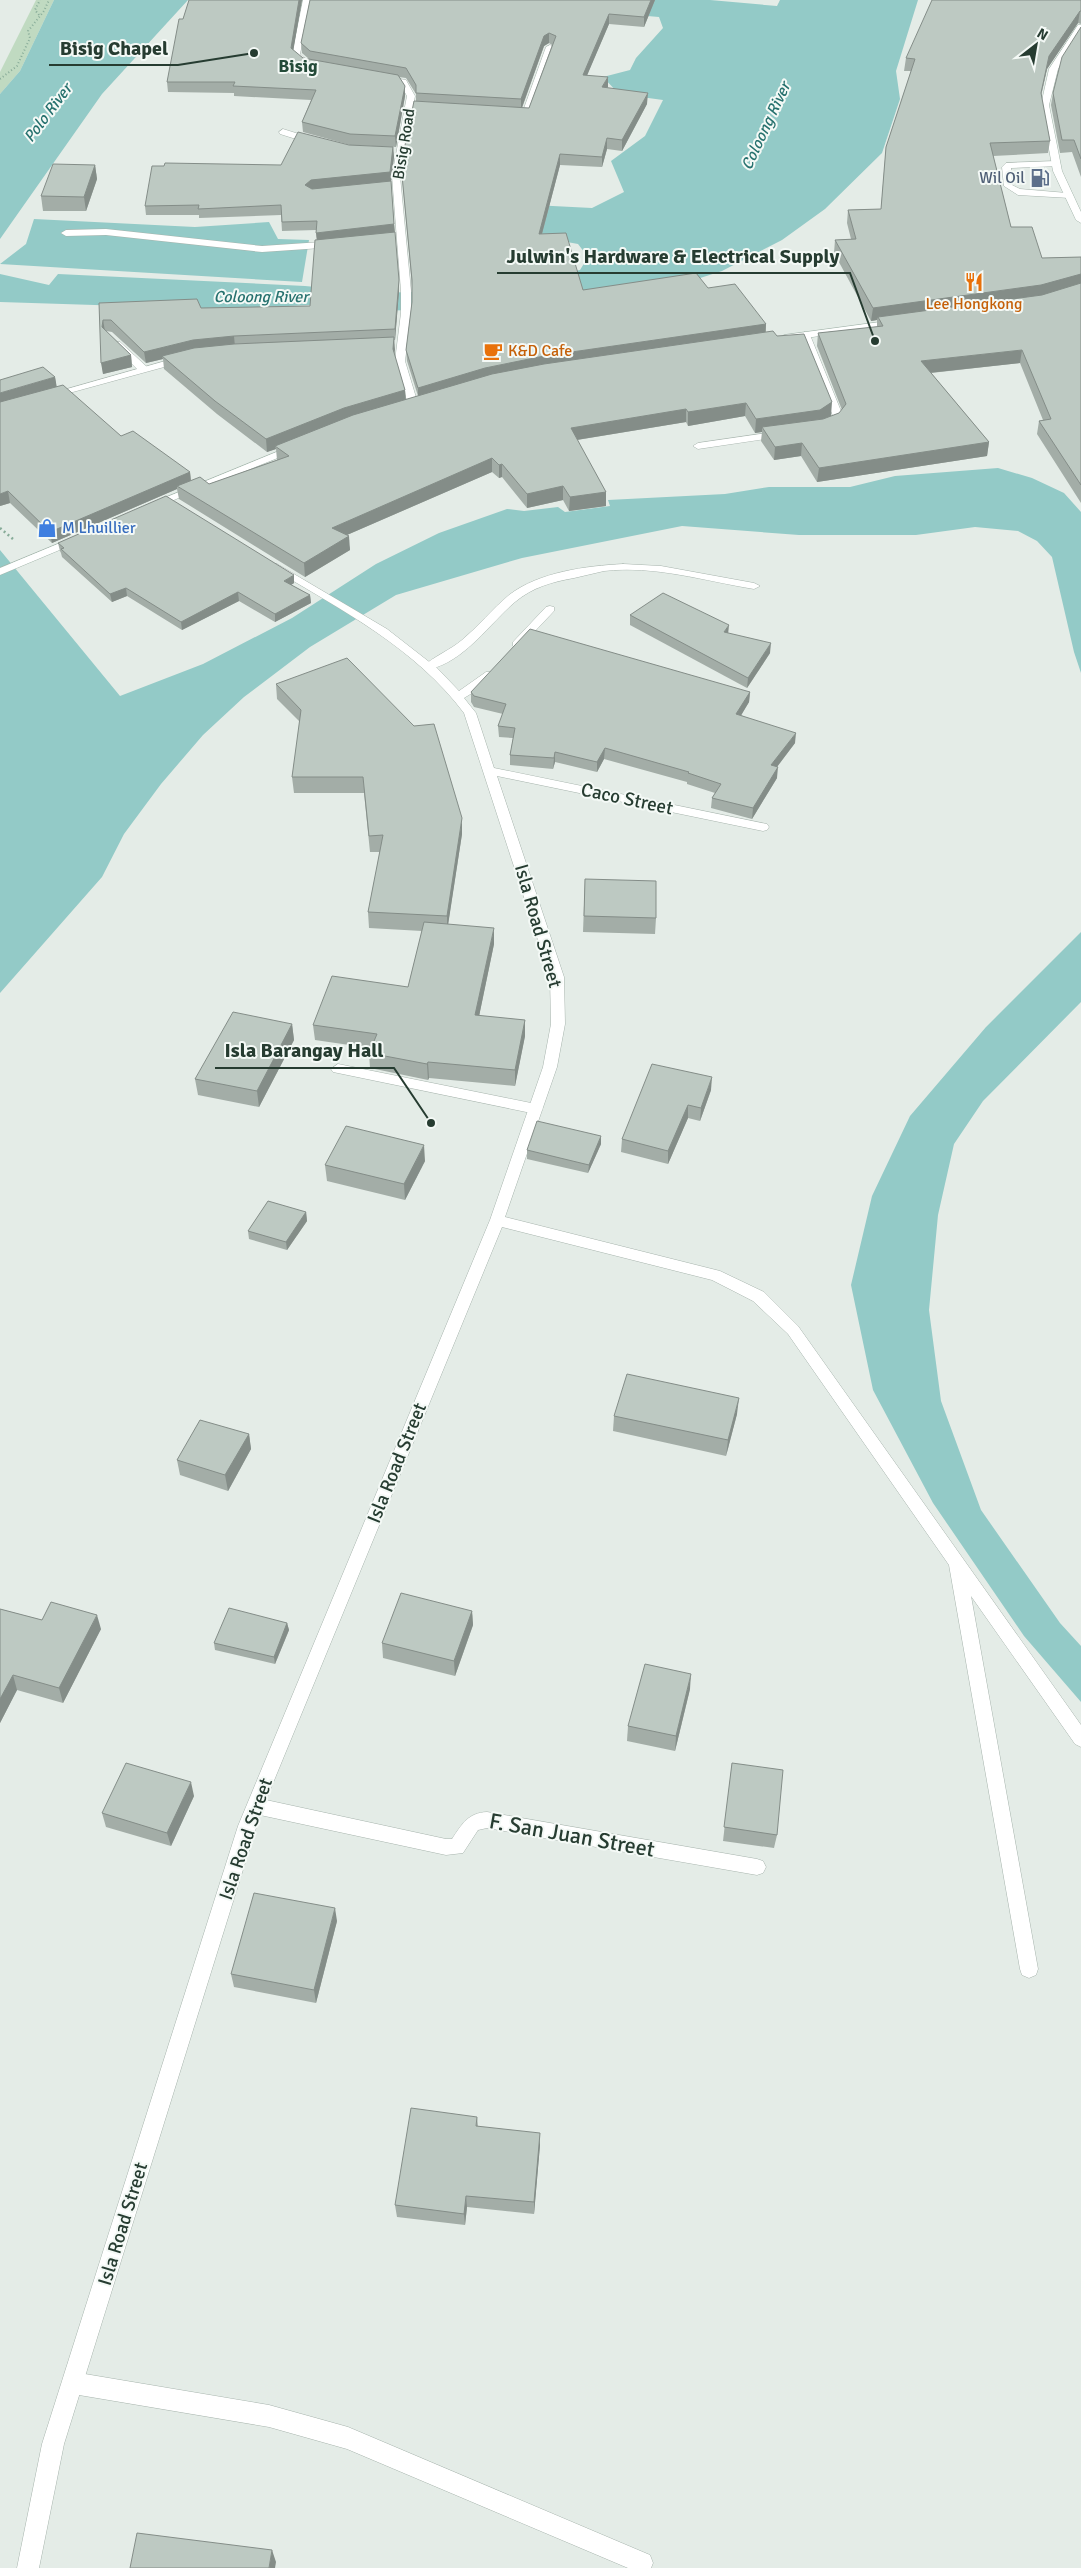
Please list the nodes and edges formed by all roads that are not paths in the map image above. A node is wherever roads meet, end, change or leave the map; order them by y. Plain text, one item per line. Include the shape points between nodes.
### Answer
1 (306, 0) edge
2 (1080, 25) edge
3 (550, 47) edge
4 (315, 67) edge
5 (372, 75) edge
6 (504, 115) edge
7 (283, 132) dead end
8 (322, 144) edge
9 (1056, 164) junction
10 (397, 186) junction
11 (388, 187) edge
12 (1067, 196) junction
13 (1081, 220) edge
14 (66, 233) dead end
15 (342, 243) edge
16 (910, 321) edge
17 (108, 335) edge
18 (805, 335) junction
19 (776, 339) edge
20 (195, 356) edge
21 (143, 369) junction
22 (45, 396) edge
23 (424, 401) edge
24 (812, 430) edge
25 (792, 432) edge
26 (304, 443) edge
27 (698, 446) dead end
28 (168, 498) junction
29 (183, 508) edge
30 (141, 510) edge
31 (87, 534) edge
32 (269, 562) edge
33 (4, 571) edge
34 (754, 586) dead end
35 (550, 609) dead end
36 (430, 666) junction
37 (459, 696) junction
38 (491, 771) junction
39 (763, 827) dead end
40 (338, 1069) dead end
41 (536, 1109) junction
42 (497, 1220) junction
43 (956, 1561) junction
44 (1081, 1739) edge
45 (255, 1806) junction
46 (757, 1866) dead end
47 (1030, 1969) dead end
48 (73, 2382) junction
49 (642, 2563) dead end
50 (28, 2568) edge

1 - 4 street via 296,55 307,65
2 - 9 street via 1050,74 1046,95 1046,118
3 - 6 street via 527,113
5 - 10 street, Bisig Road via 403,82 414,108 397,152
7 - 8 street
9 - 12 street
9 - 12 street via 1009,165 1006,167 1008,186 1018,192
10 - 11 street
10 - 23 street, Bisig Road via 397,238 406,291 406,313 397,345 408,406
12 - 13 street
14 - 15 street via 106,232 262,249
16 - 18 street
17 - 21 street
18 - 19 street
18 - 24 street via 838,416 833,423
20 - 21 street
21 - 22 street
25 - 27 street
26 - 28 street
28 - 29 street
28 - 30 street
31 - 33 street
32 - 36 street, Isla Road Street
34 - 36 street via 658,569 604,568 556,578 528,588 502,607 464,647 450,658
35 - 37 street via 478,685
36 - 37 street, Isla Road Street
37 - 38 street, Isla Road Street via 470,713
38 - 39 street, Caco Street
38 - 41 street, Isla Road Street via 557,977 558,1024 550,1067
40 - 41 street
41 - 42 street, Isla Road Street
42 - 43 street via 715,1275 762,1296 793,1330
42 - 45 street, Isla Road Street
43 - 44 street
43 - 47 street
45 - 46 street, F. San Juan Street via 446,1847 457,1847 470,1824 477,1819
45 - 48 street, Isla Road Street
48 - 49 street via 270,2416 348,2438
48 - 50 street, Isla Road Street via 53,2444

